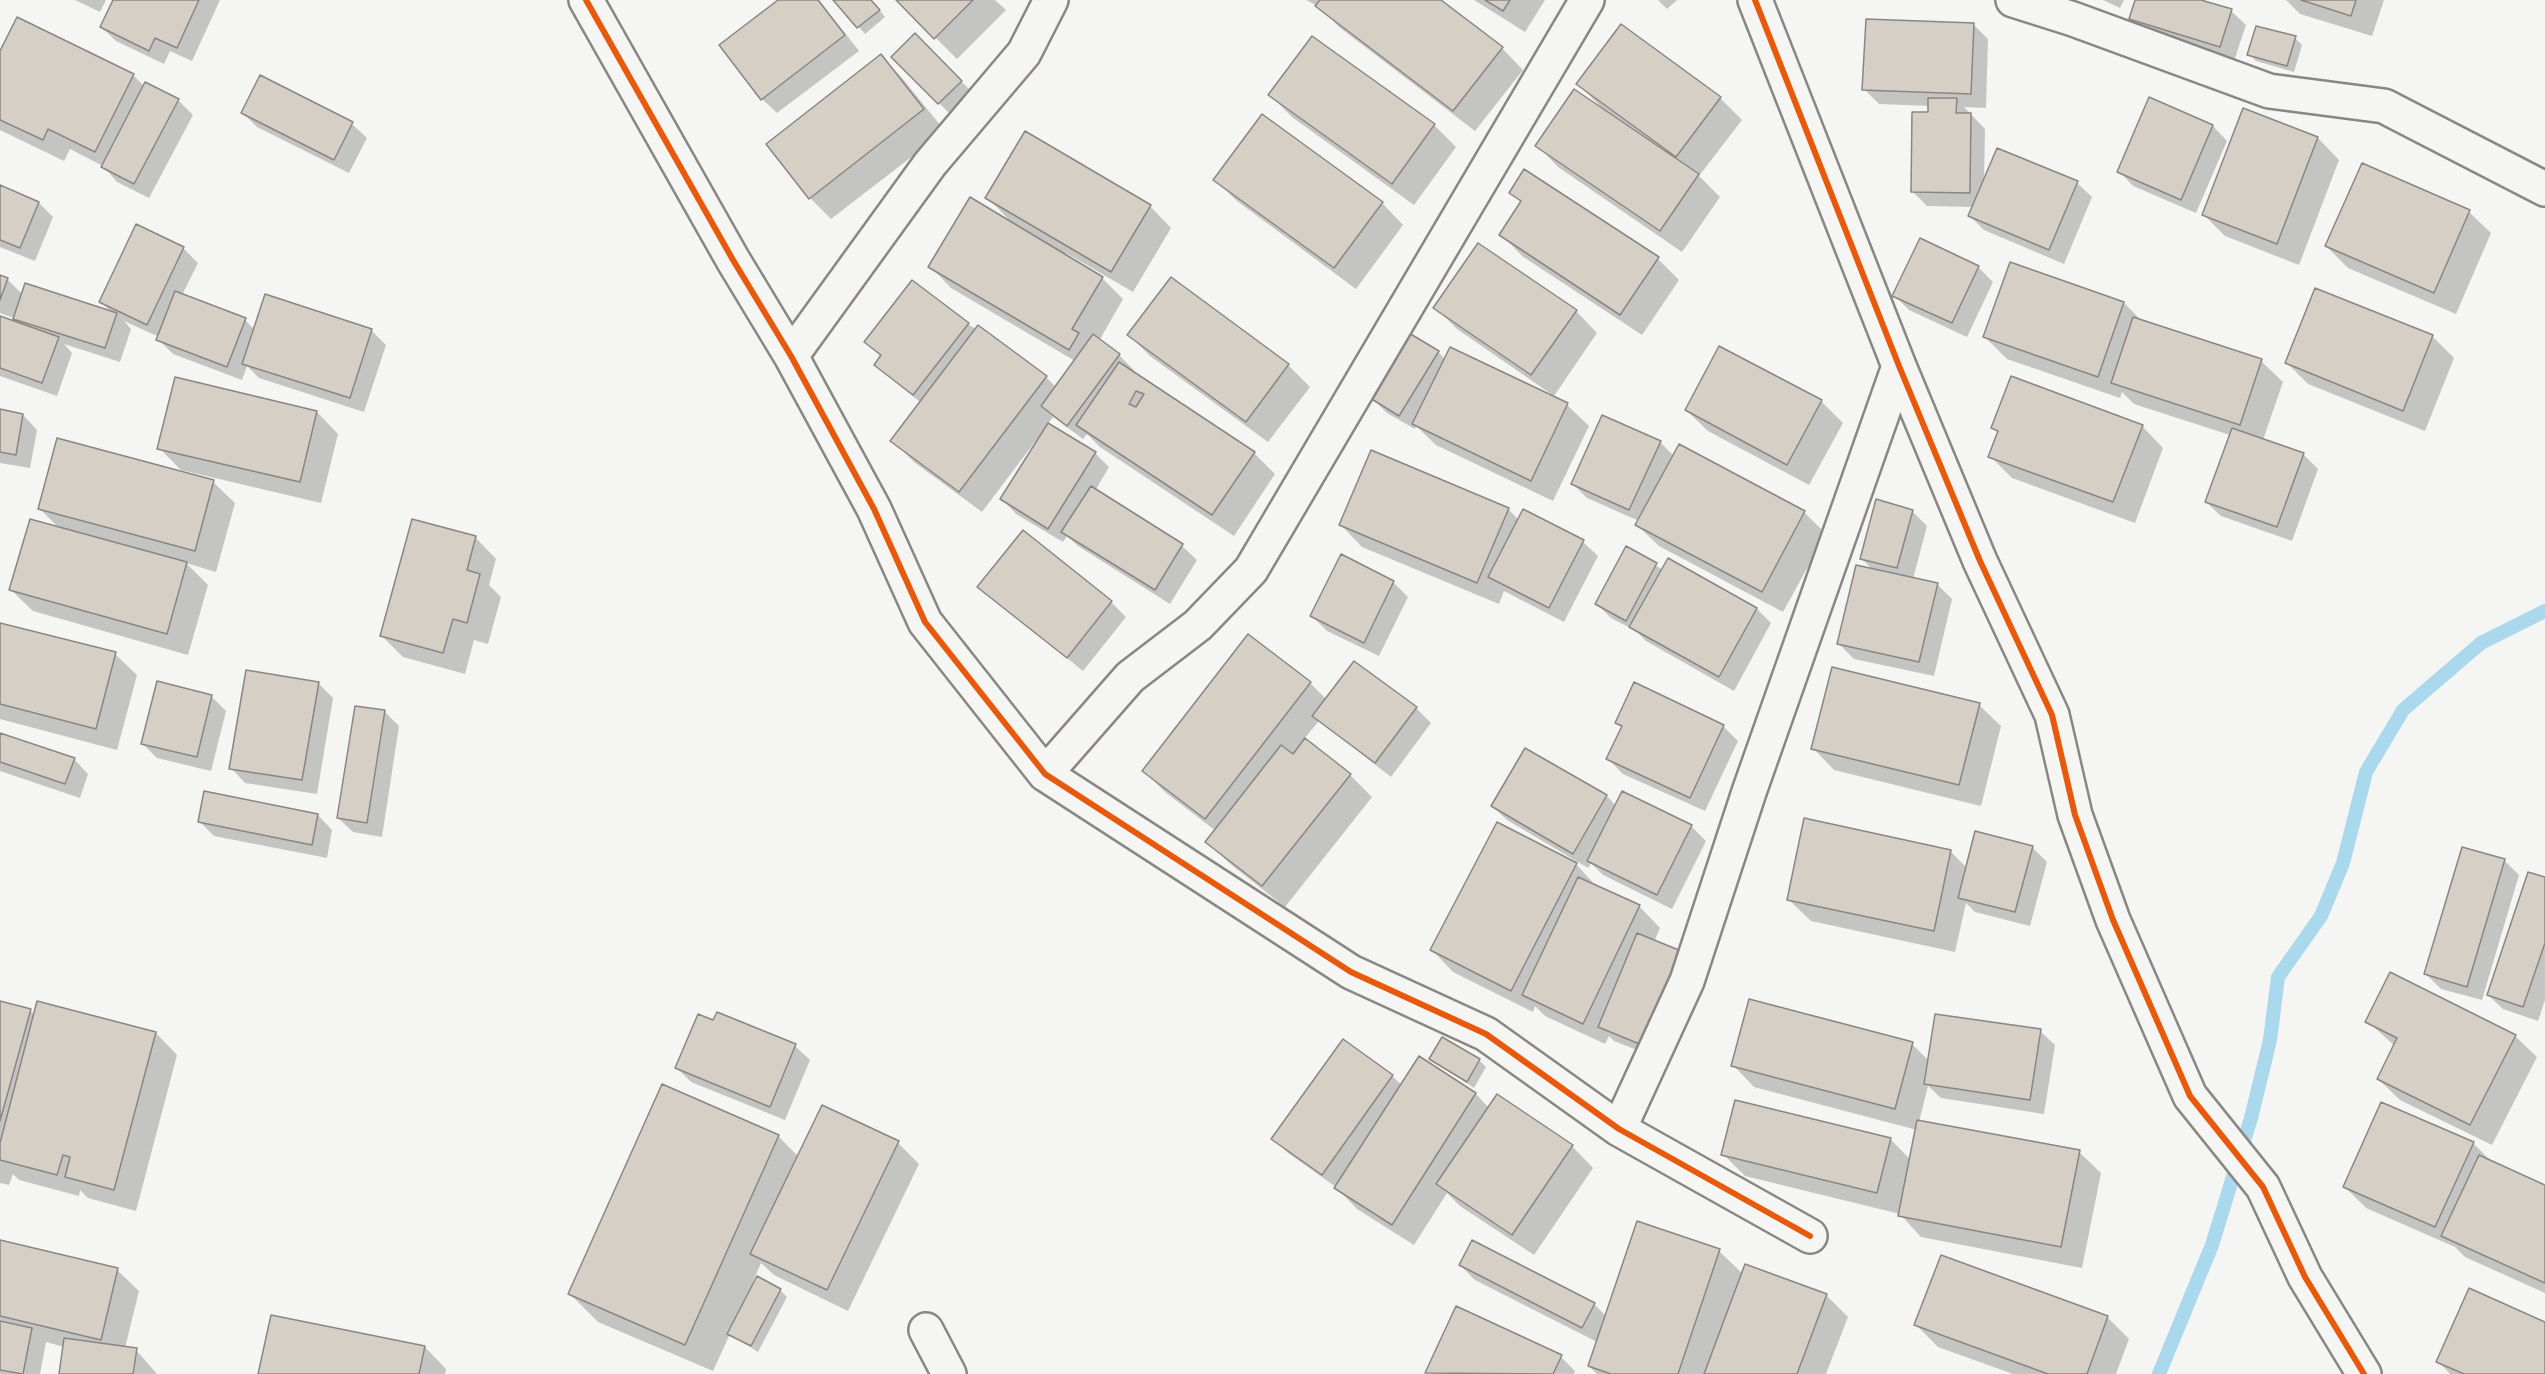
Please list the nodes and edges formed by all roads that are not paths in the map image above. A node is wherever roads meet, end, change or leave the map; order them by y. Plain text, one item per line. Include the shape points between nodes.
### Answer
1 (586, 0) edge
2 (1052, 0) edge
3 (1587, 0) edge
4 (1755, 0) edge
5 (2013, 0) edge
6 (2545, 189) edge
7 (791, 356) junction
8 (1899, 366) junction
9 (1045, 774) junction
10 (1619, 1129) junction
11 (1810, 1236) dead end
12 (926, 1330) dead end
13 (949, 1374) edge
14 (2364, 1374) edge

1 - 7 street
2 - 7 street via 1024,53 930,164
3 - 9 street via 1251,570 1198,625 1130,677
4 - 8 street
5 - 6 street via 2269,92 2384,106
7 - 9 street via 874,509 925,622
8 - 10 street via 1687,981
8 - 14 street via 1980,561 2052,716 2075,814 2109,910 2190,1096 2263,1186 2305,1277
9 - 10 street via 1351,972 1486,1034
10 - 11 street
12 - 13 street

